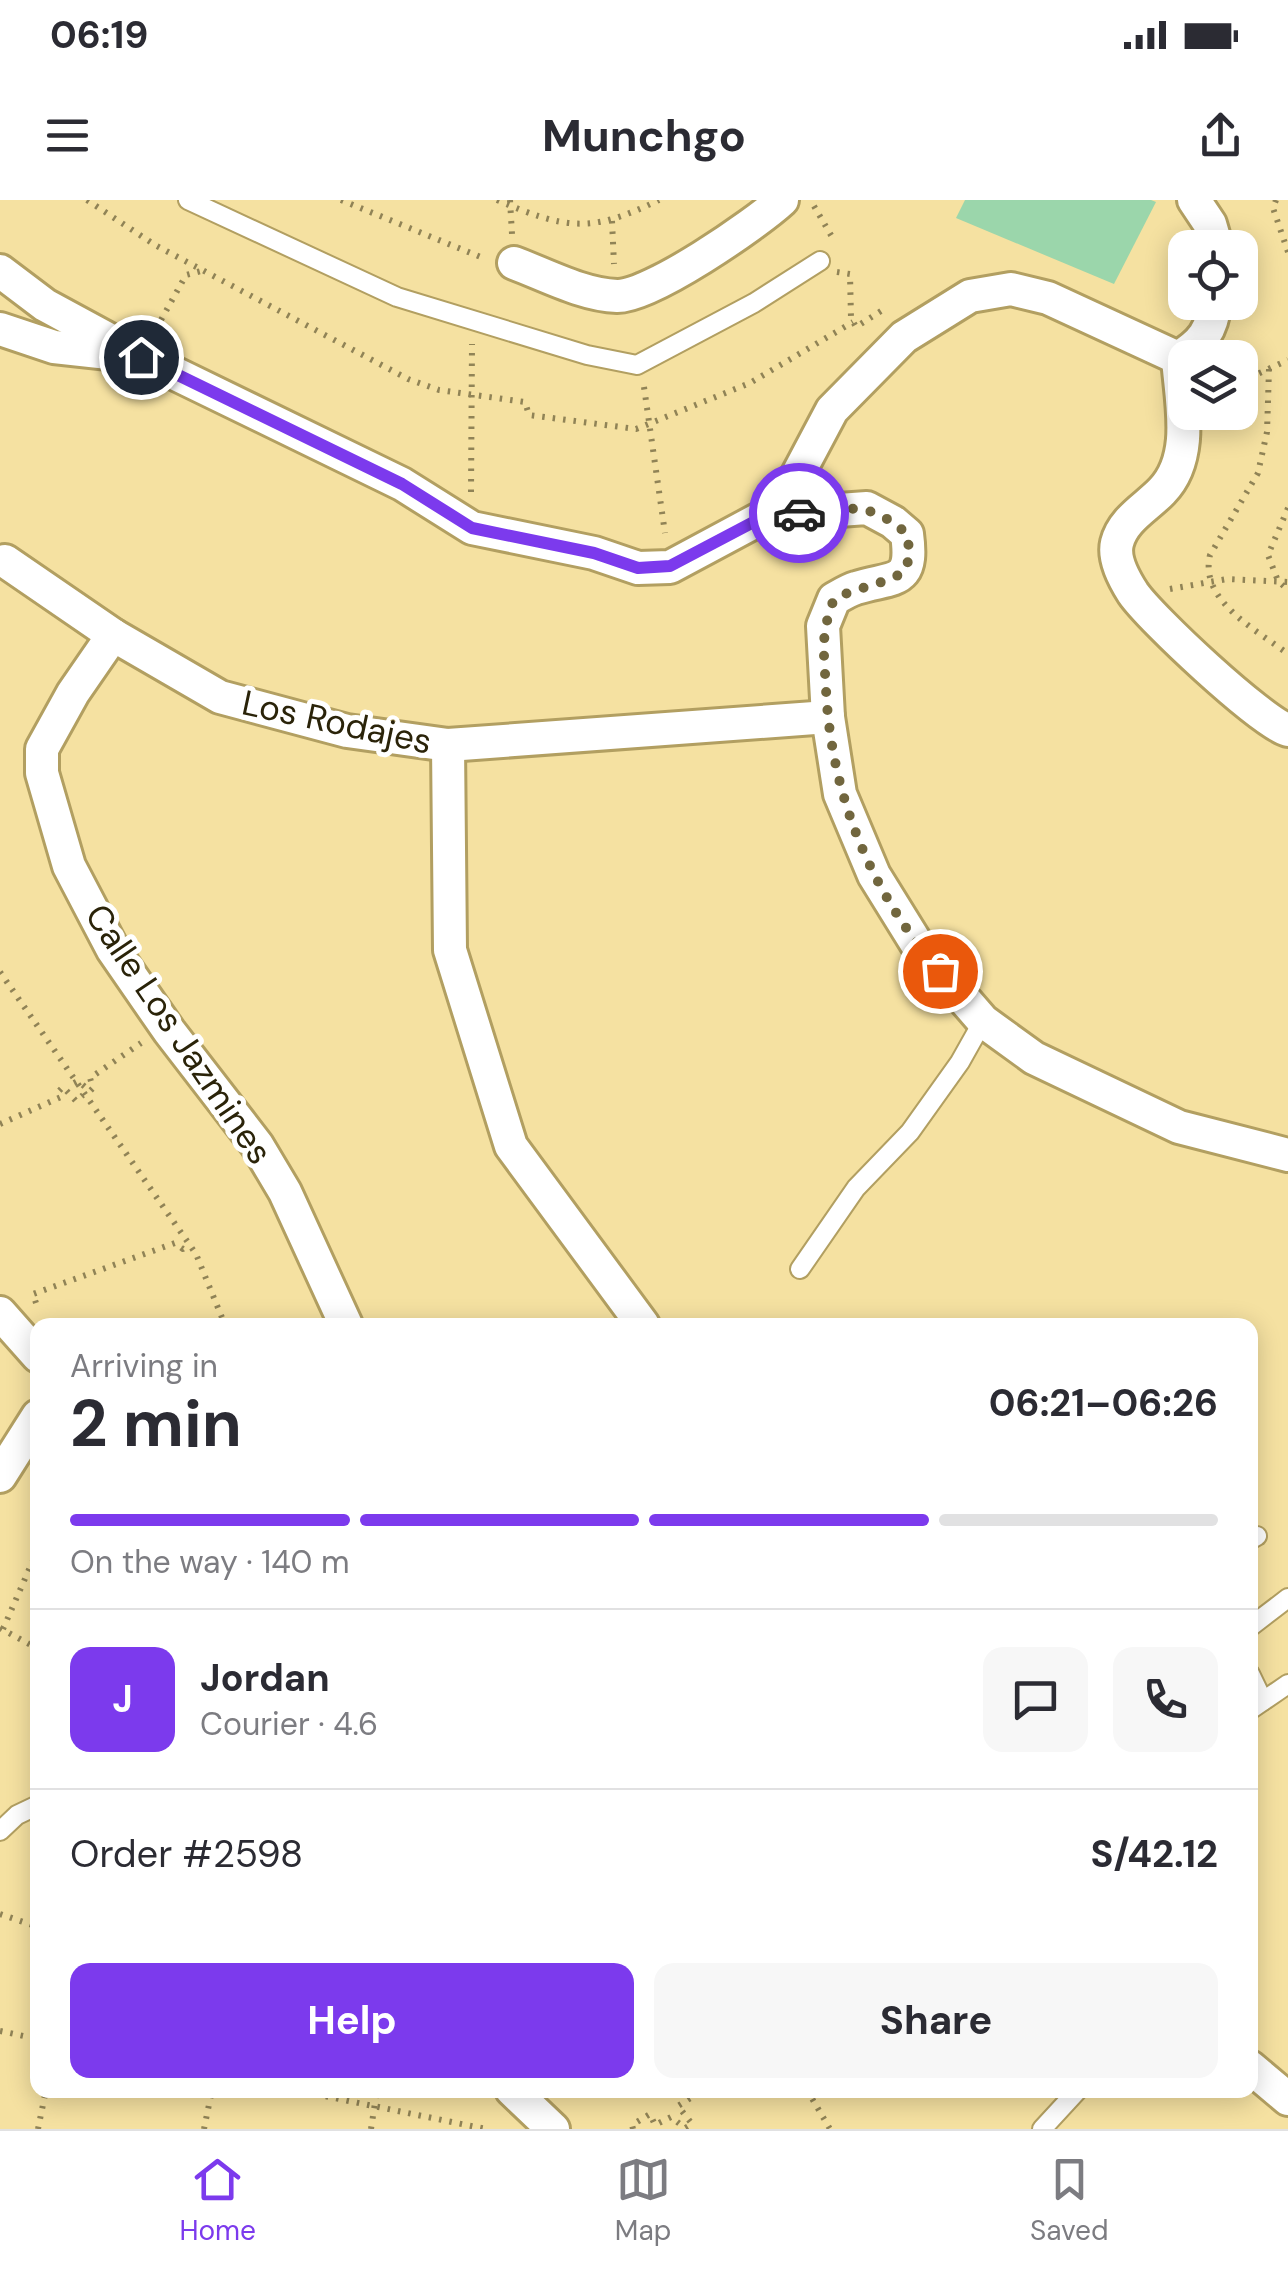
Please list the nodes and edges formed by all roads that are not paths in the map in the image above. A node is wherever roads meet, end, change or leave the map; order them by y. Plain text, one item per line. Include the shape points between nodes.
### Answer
1 (188, 200) edge
2 (782, 200) edge
3 (1194, 200) edge
4 (1212, 230) edge
5 (820, 260) road end
6 (514, 263) road end
7 (0, 270) edge
8 (0, 329) edge
9 (1168, 353) edge
10 (141, 357) junction
11 (1184, 430) edge
12 (780, 508) junction
13 (5, 561) dead end
14 (112, 635) junction
15 (828, 716) junction
16 (1288, 730) edge
17 (448, 745) junction
18 (983, 1021) junction
19 (1288, 1155) edge
20 (800, 1270) dead end
21 (14, 1310) edge
22 (343, 1318) edge
23 (638, 1318) edge
24 (30, 1341) edge
25 (30, 1429) edge
26 (0, 1476) edge
27 (1288, 1598) edge
28 (1258, 1622) edge
29 (1288, 1684) edge
30 (1258, 1705) edge
31 (30, 1808) edge
32 (0, 1831) edge
33 (1258, 2074) edge
34 (520, 2098) edge
35 (1071, 2098) edge
36 (1288, 2100) edge
37 (552, 2129) edge
38 (1042, 2129) edge

1 - 5 lane via 397,297 637,365
2 - 6 street via 646,290 621,297
3 - 4 street
7 - 10 street via 45,305
8 - 10 street via 54,346
9 - 12 street via 1048,298 1011,289 970,296 904,337 832,410
10 - 12 street via 402,484 472,528 638,568 670,566
11 - 16 street via 1176,472 1116,544 1119,568 1134,596 1238,697
12 - 15 street via 867,508 907,534 904,572 834,599 823,626
13 - 14 street, Los Rodajes
14 - 17 street, Los Rodajes via 220,697 347,732
14 - 22 street, Calle Los Jazmines via 42,749 42,773 70,866 113,950 257,1145
15 - 17 street, Los Rodajes
15 - 18 street via 840,794 874,876 918,946
17 - 23 street via 450,950 511,1146
18 - 19 street via 1034,1058 1179,1128
18 - 20 lane via 910,1132 856,1188
21 - 24 street
25 - 26 street
27 - 28 lane
29 - 30 lane
31 - 32 lane
33 - 36 street
34 - 37 street
35 - 38 lane

